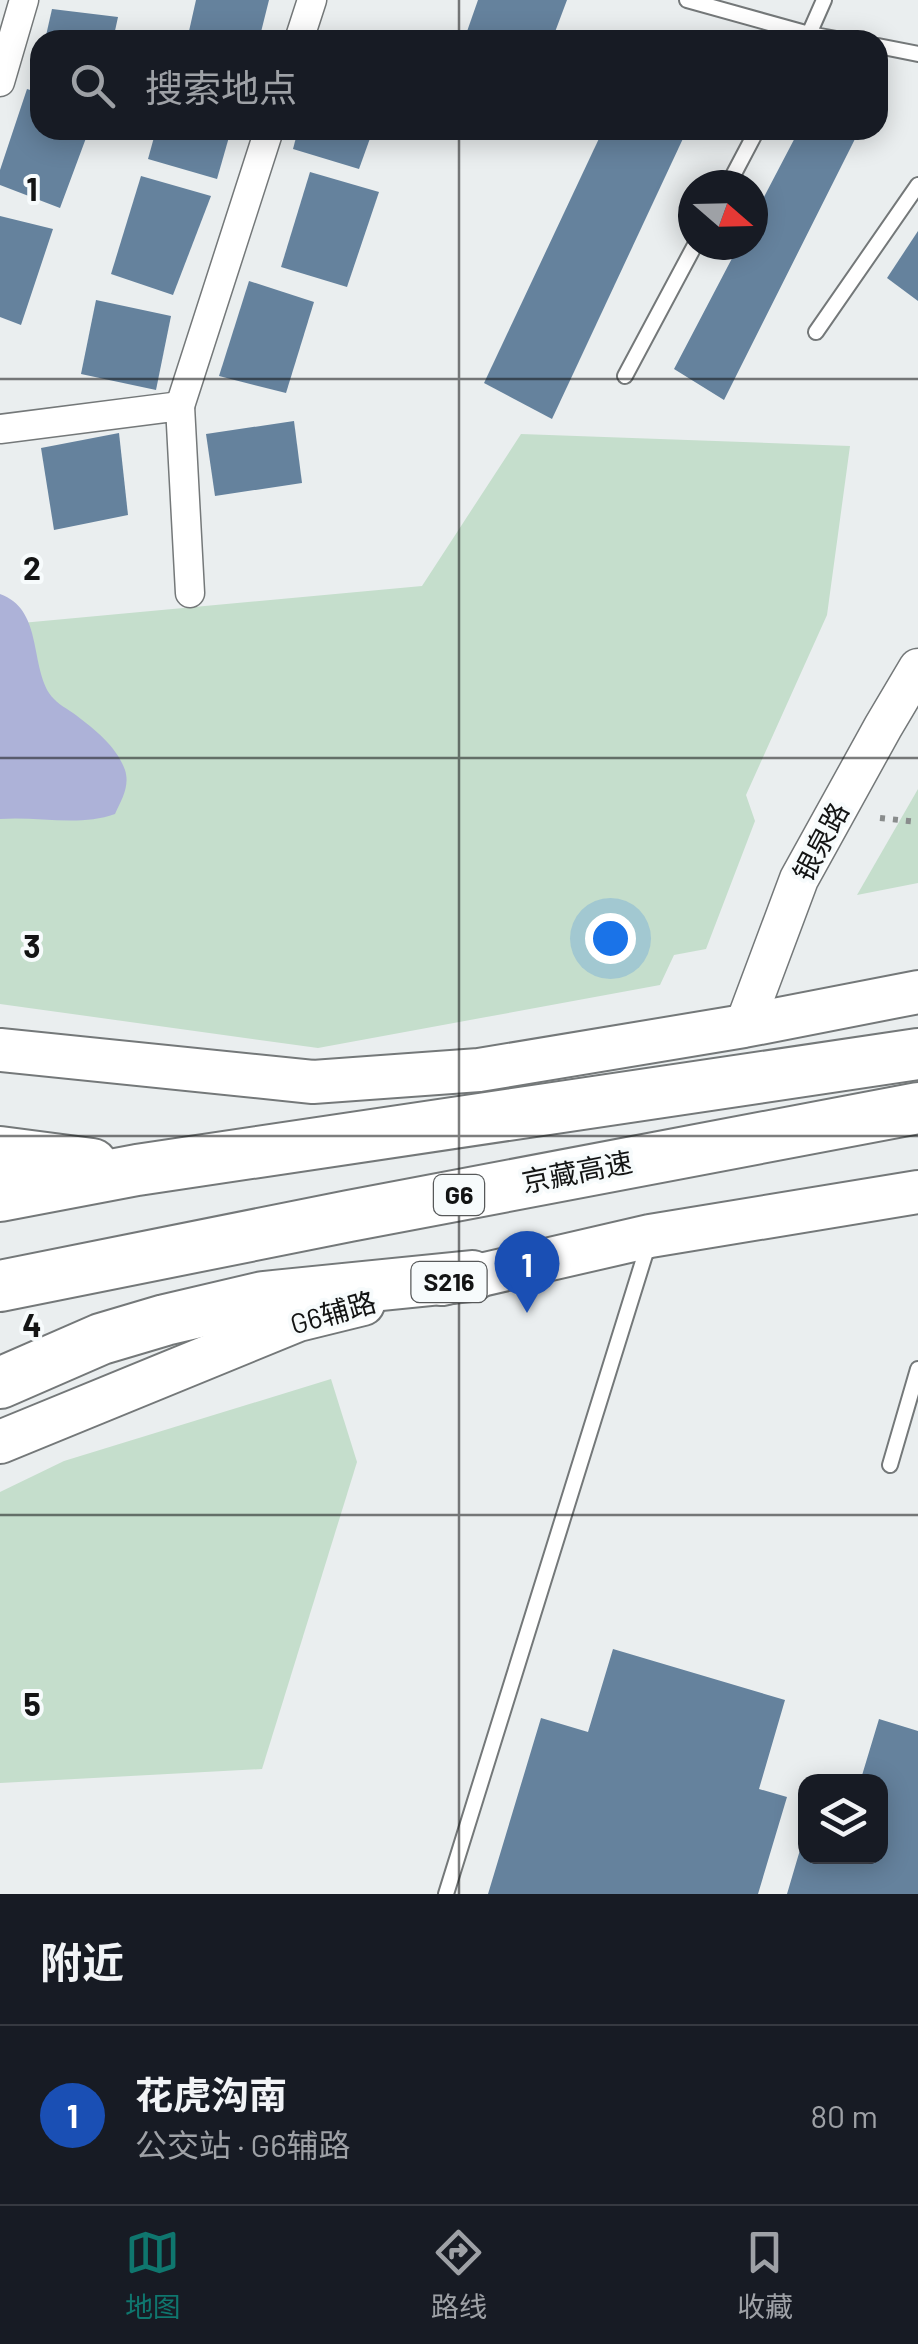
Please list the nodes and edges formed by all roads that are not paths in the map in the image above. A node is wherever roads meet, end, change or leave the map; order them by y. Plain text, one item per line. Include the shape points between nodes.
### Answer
1 (24, 0) edge
2 (312, 0) edge
3 (687, 0) edge
4 (824, 0) edge
5 (302, 30) edge
6 (785, 30) edge
7 (811, 30) edge
8 (888, 48) edge
9 (918, 54) edge
10 (0, 82) edge
11 (266, 140) edge
12 (753, 140) edge
13 (736, 170) edge
14 (918, 185) edge
15 (687, 260) edge
16 (816, 332) dead end
17 (624, 376) dead end
18 (180, 406) junction
19 (0, 429) edge
20 (190, 593) dead end
21 (918, 668) edge
22 (918, 992) edge
23 (744, 1026) junction
24 (0, 1050) edge
25 (918, 1054) edge
26 (918, 1108) edge
27 (0, 1152) edge
28 (137, 1170) junction
29 (918, 1192) edge
30 (0, 1196) edge
31 (650, 1236) junction
32 (472, 1276) junction
33 (0, 1286) edge
34 (918, 1368) edge
35 (0, 1384) edge
36 (0, 1442) edge
37 (890, 1465) dead end
38 (446, 1894) edge

1 - 10 street
2 - 5 street
3 - 6 lane
4 - 7 lane
8 - 9 lane
11 - 18 street
12 - 13 lane
14 - 16 lane
15 - 17 lane
18 - 19 street
18 - 20 street
21 - 23 main road, 银泉路 via 800,880
22 - 23 main road
23 - 24 main road via 479,1070 313,1082
25 - 28 highway
26 - 33 highway, 京藏高速 / G6
27 - 28 highway
28 - 30 highway
29 - 31 main road, G6辅路 / S216
31 - 32 main road, G6辅路 / S216
31 - 38 lane
32 - 35 highway via 262,1297 102,1338
32 - 36 main road, G6辅路 / S216 via 298,1320
34 - 37 lane

